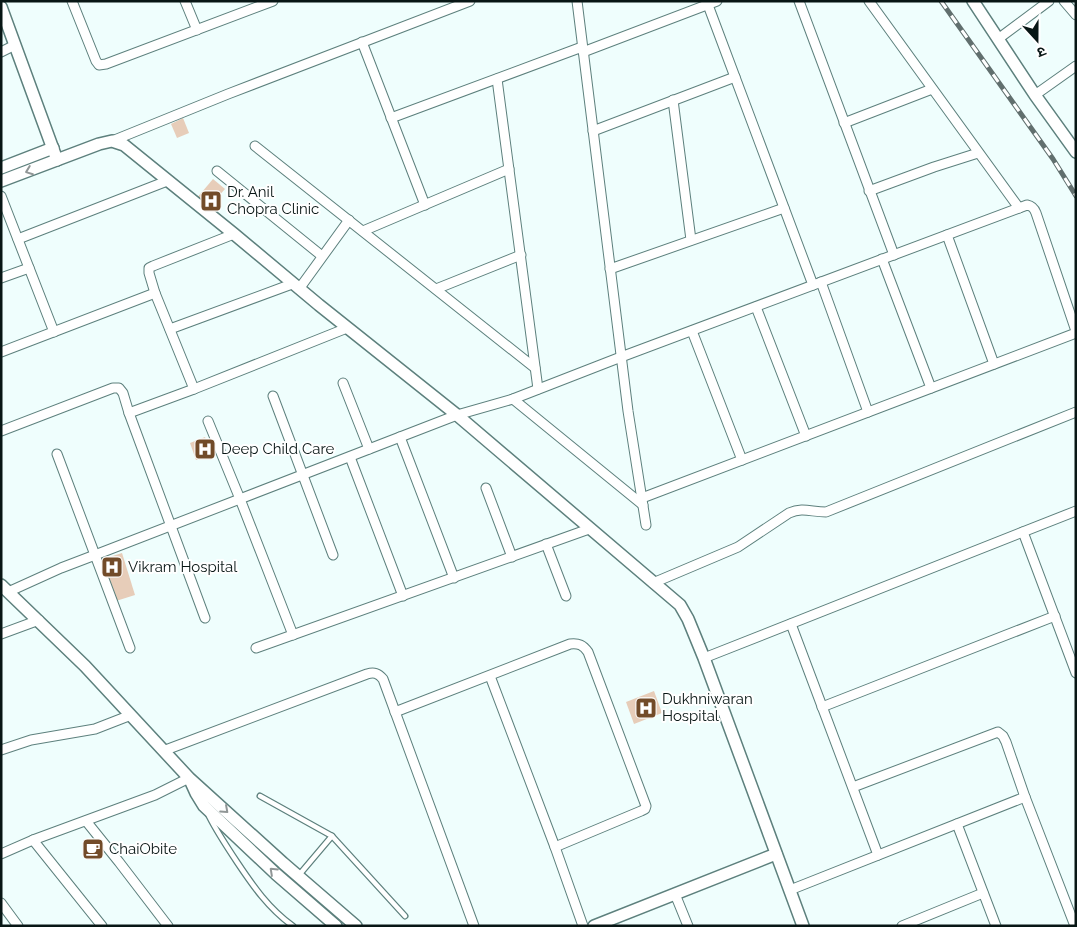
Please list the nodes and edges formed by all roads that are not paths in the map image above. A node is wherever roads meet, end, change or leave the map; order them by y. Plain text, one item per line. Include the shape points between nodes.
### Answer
1 (72, 1) edge
2 (186, 1) edge
3 (273, 1) edge
4 (470, 1) edge
5 (577, 1) edge
6 (799, 1) edge
7 (869, 1) edge
8 (973, 1) edge
9 (1049, 1) edge
10 (1064, 1) edge
11 (712, 3) edge
12 (1, 8) edge
13 (1076, 15) edge
14 (197, 30) junction
15 (998, 39) junction
16 (362, 42) junction
17 (15, 45) junction
18 (2, 50) edge
19 (582, 50) junction
20 (1076, 66) edge
21 (735, 77) junction
22 (497, 79) junction
23 (932, 89) junction
24 (1035, 95) junction
25 (673, 100) junction
26 (392, 118) junction
27 (844, 124) junction
28 (592, 131) junction
29 (112, 141) junction
30 (255, 146) dead end
31 (1074, 147) edge
32 (53, 148) junction
33 (978, 153) junction
34 (57, 160) junction
35 (1, 168) edge
36 (509, 169) junction
37 (217, 171) dead end
38 (167, 181) junction
39 (1, 182) edge
40 (869, 191) junction
41 (1, 196) edge
42 (425, 205) junction
43 (784, 208) junction
44 (1019, 208) junction
45 (350, 220) junction
46 (363, 231) junction
47 (234, 234) junction
48 (946, 236) junction
49 (18, 239) junction
50 (691, 240) junction
51 (521, 255) junction
52 (894, 255) junction
53 (322, 256) junction
54 (882, 260) junction
55 (29, 268) junction
56 (610, 269) junction
57 (1, 278) edge
58 (817, 284) junction
59 (296, 286) junction
60 (436, 289) junction
61 (155, 293) junction
62 (756, 307) junction
63 (347, 328) junction
64 (170, 329) junction
65 (692, 331) junction
66 (54, 332) junction
67 (1076, 332) edge
68 (1, 352) edge
69 (621, 357) junction
70 (994, 364) junction
71 (535, 368) junction
72 (343, 383) dead end
73 (930, 388) junction
74 (194, 389) junction
75 (538, 389) junction
76 (273, 396) dead end
77 (513, 399) junction
78 (868, 412) junction
79 (1076, 412) edge
80 (129, 413) junction
81 (456, 415) junction
82 (208, 421) dead end
83 (1, 431) edge
84 (806, 436) junction
85 (400, 438) junction
86 (369, 449) junction
87 (57, 454) dead end
88 (350, 457) junction
89 (742, 460) junction
90 (303, 475) junction
91 (486, 488) dead end
92 (240, 499) junction
93 (642, 502) junction
94 (1076, 511) edge
95 (646, 525) dead end
96 (171, 526) junction
97 (589, 529) junction
98 (1023, 532) junction
99 (546, 544) junction
100 (95, 555) junction
101 (333, 555) dead end
102 (512, 556) junction
103 (454, 578) junction
104 (653, 583) junction
105 (5, 589) edge
106 (403, 596) junction
107 (566, 596) dead end
108 (1054, 616) junction
109 (205, 618) dead end
110 (38, 620) junction
111 (791, 624) junction
112 (1, 634) edge
113 (293, 635) junction
114 (130, 648) dead end
115 (256, 648) dead end
116 (704, 658) junction
117 (1076, 674) edge
118 (490, 676) junction
119 (822, 707) junction
120 (395, 712) junction
121 (131, 715) junction
122 (1, 750) edge
123 (163, 751) junction
124 (189, 778) junction
125 (852, 787) junction
126 (260, 796) dead end
127 (1025, 797) junction
128 (204, 806) junction
129 (86, 822) junction
130 (956, 824) junction
131 (332, 836) junction
132 (34, 840) junction
133 (555, 847) junction
134 (1, 854) edge
135 (776, 854) junction
136 (878, 855) junction
137 (298, 876) junction
138 (289, 885) junction
139 (790, 890) junction
140 (675, 894) junction
141 (983, 894) junction
142 (1, 903) edge
143 (405, 916) dead end
144 (18, 926) edge
145 (102, 926) edge
146 (168, 926) edge
147 (293, 926) edge
148 (336, 926) edge
149 (356, 926) edge
150 (474, 926) edge
151 (583, 926) edge
152 (594, 926) edge
153 (688, 926) edge
154 (804, 926) edge
155 (903, 926) edge
156 (996, 926) edge
157 (1075, 926) edge

1 - 14 street via 99,65
2 - 14 street
3 - 14 street
4 - 16 street
5 - 19 street
6 - 27 street
7 - 23 street
8 - 15 street
9 - 15 street
10 - 13 street
11 - 19 street
11 - 21 street
12 - 17 street
15 - 24 street
16 - 26 street
16 - 29 street
17 - 18 street
17 - 32 street
19 - 22 street
19 - 28 street
20 - 24 street
21 - 25 street
21 - 43 street
22 - 26 street
22 - 36 street
23 - 27 street
23 - 33 street
24 - 31 street
25 - 28 street
25 - 50 street
26 - 42 street
27 - 40 street
28 - 56 street
29 - 34 street
29 - 38 street via 124,145
30 - 45 street
32 - 34 street
32 - 35 street
33 - 40 street
33 - 44 street
34 -> 39 street
36 - 42 street
36 - 51 street
37 - 53 street
38 - 47 street
38 - 49 street
40 - 52 street
41 - 49 street
42 - 46 street
43 - 50 street
43 - 58 street
44 - 48 street
44 - 67 street via 1034,208
45 - 46 street
45 - 53 street
46 - 60 street
47 - 59 street
47 - 61 street via 149,268
48 - 52 street
48 - 70 street
49 - 55 street
50 - 56 street
51 - 60 street
51 - 71 street
52 - 54 street
53 - 59 street
54 - 58 street
54 - 73 street
55 - 57 street
55 - 66 street
56 - 69 street
58 - 62 street
58 - 78 street
59 - 63 street
59 - 64 street
60 - 71 street
61 - 64 street
61 - 66 street
62 - 65 street
62 - 84 street
63 - 74 street
63 - 81 street
64 - 74 street
65 - 69 street
65 - 89 street
66 - 68 street
67 - 70 street
69 - 75 street
69 - 93 street
70 - 73 street
71 - 75 street
72 - 86 street
73 - 78 street
74 - 80 street
75 - 77 street
76 - 90 street
77 - 81 street
77 - 93 street
78 - 84 street
79 - 104 street via 826,512 796,510 738,547
80 - 83 street via 123,393 119,388 113,388
80 - 96 street
81 - 85 street
81 - 97 street
82 - 92 street
84 - 89 street
85 - 86 street
85 - 103 street
86 - 88 street
87 - 100 street
88 - 90 street
88 - 106 street
89 - 93 street
90 - 92 street
90 - 101 street
91 - 102 street
92 - 96 street
92 - 113 street
93 - 95 street
94 - 98 street
96 - 100 street
96 - 109 street
97 - 99 street
97 - 104 street
98 - 108 street
98 - 111 street
99 - 102 street
99 - 107 street
100 - 105 street
100 - 114 street
102 - 103 street
103 - 106 street
104 - 116 street via 680,605
105 - 110 street
106 - 113 street
108 - 117 street
108 - 119 street
110 - 112 street
110 - 121 street
111 - 116 street
111 - 119 street
113 - 115 street
116 - 135 street
118 - 120 street
118 - 133 street
118 - 133 street via 570,644 584,646 588,652 646,806 641,811
119 - 125 street
120 - 123 street via 384,679 379,674 366,674
120 - 150 street
121 - 122 street via 95,729 40,738
121 - 123 street
123 - 124 street
124 - 128 street
124 - 129 street
124 -> 137 street
125 - 127 street via 998,732 1006,742
125 - 136 street
126 - 131 lane
127 - 130 street
127 - 157 street
138 -> 128 street
128 - 147 lane via 217,832 262,898
129 - 132 street
129 - 146 street
130 - 136 street
130 - 141 street
131 - 137 lane
131 - 143 lane
132 - 134 street
132 - 145 street
133 - 151 street
135 - 139 street
135 - 140 street
136 - 139 street
137 - 138 lane
137 - 149 street
138 - 148 street via 325,920
139 - 154 street
140 - 152 street
140 - 153 street
141 - 155 street
141 - 156 street
142 - 144 street

